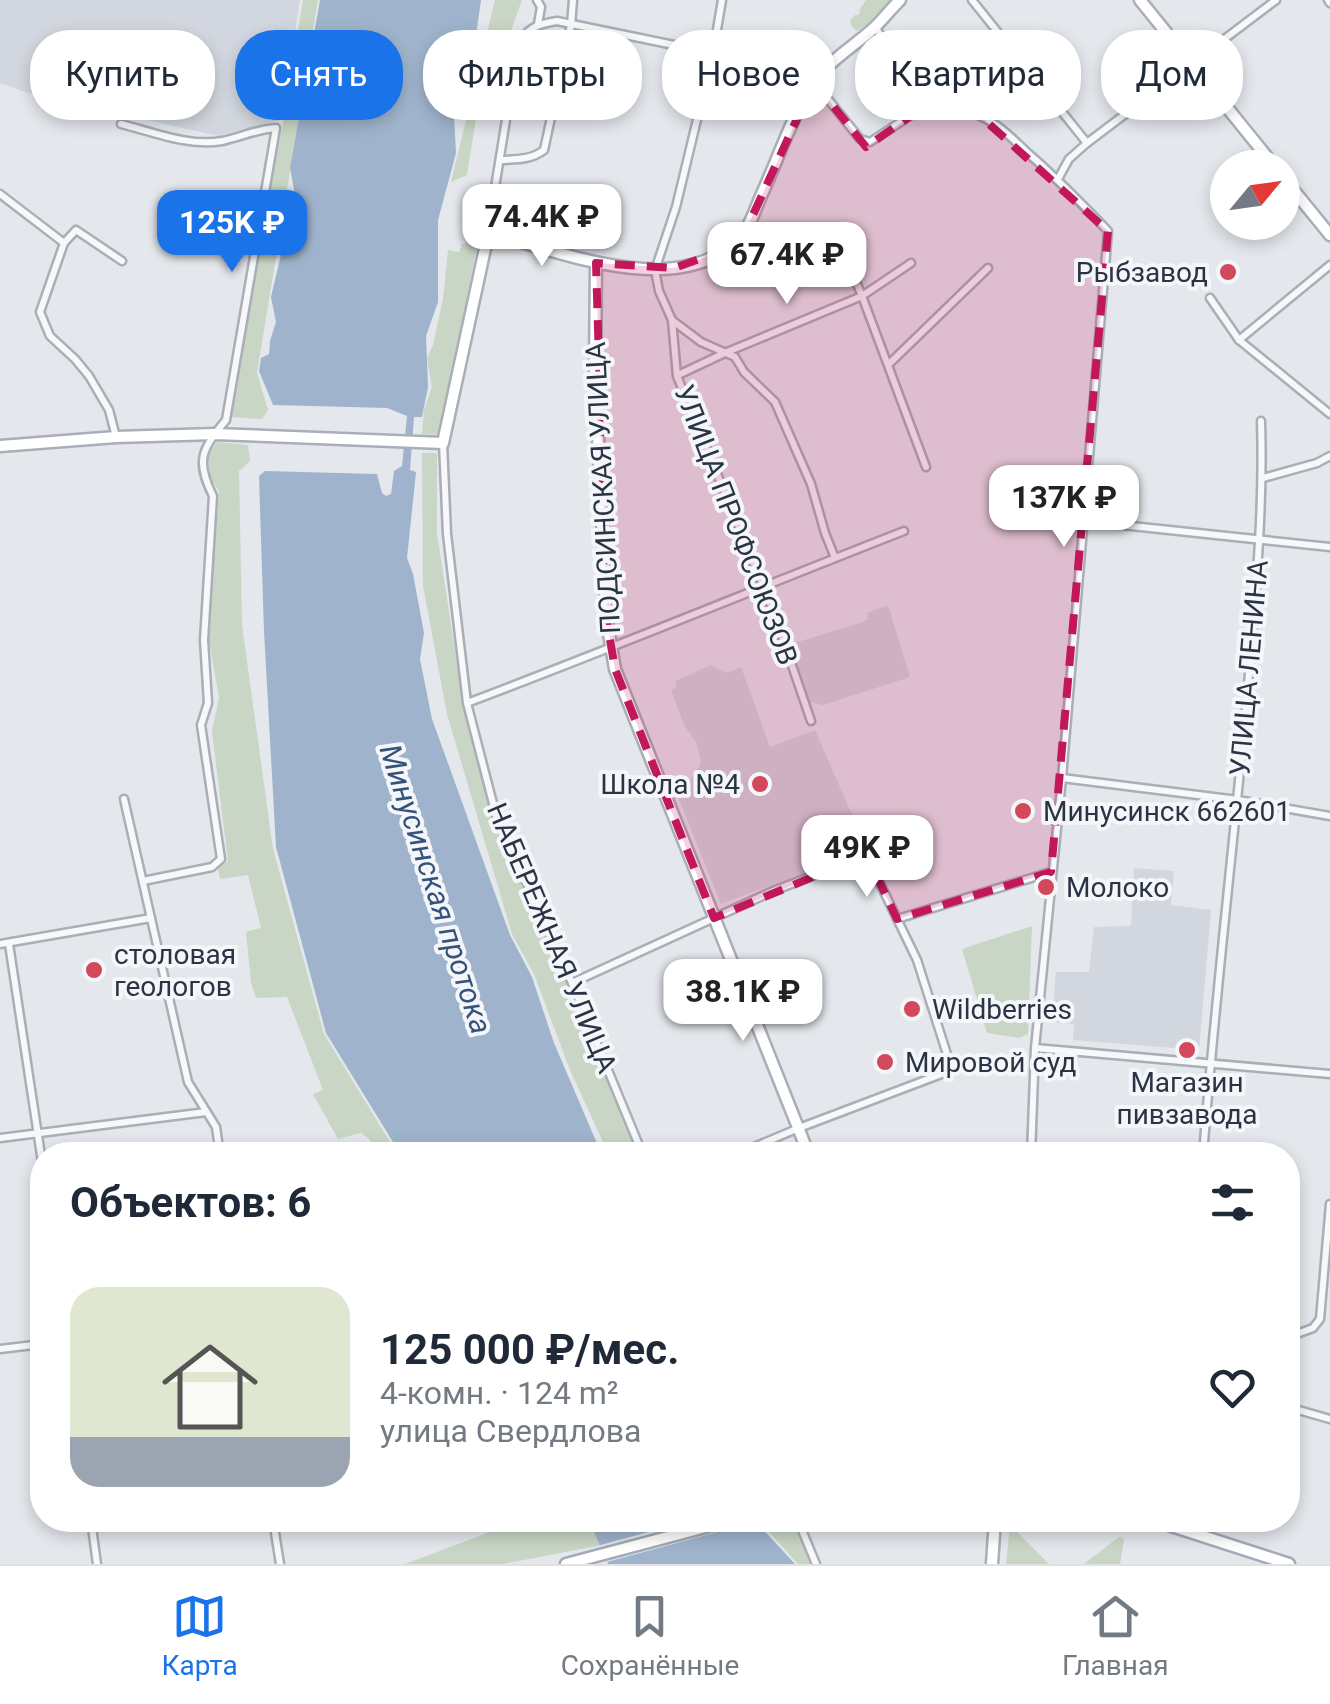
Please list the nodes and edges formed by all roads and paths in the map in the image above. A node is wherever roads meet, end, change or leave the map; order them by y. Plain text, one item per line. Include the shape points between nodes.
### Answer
1 (538, 0) edge
2 (573, 0) edge
3 (722, 0) edge
4 (900, 0) edge
5 (972, 0) edge
6 (1140, 0) edge
7 (1276, 0) edge
8 (538, 24) junction
9 (571, 25) junction
10 (875, 27) junction
11 (717, 30) edge
12 (877, 30) edge
13 (1165, 30) edge
14 (1236, 30) edge
15 (662, 44) edge
16 (835, 59) edge
17 (835, 108) edge
18 (697, 120) edge
19 (794, 120) edge
20 (904, 120) edge
21 (987, 120) edge
22 (1117, 120) edge
23 (1238, 120) edge
24 (121, 124) dead end
25 (1087, 143) junction
26 (1262, 150) edge
27 (500, 160) junction
28 (1058, 179) junction
29 (0, 194) edge
30 (1300, 198) edge
31 (833, 228) dead end
32 (1330, 234) edge
33 (64, 244) junction
34 (486, 244) junction
35 (122, 261) dead end
36 (596, 263) junction
37 (911, 264) dead end
38 (1330, 266) edge
39 (988, 268) dead end
40 (656, 270) junction
41 (862, 296) junction
42 (1210, 298) dead end
43 (672, 320) junction
44 (1239, 340) junction
45 (727, 352) junction
46 (888, 364) junction
47 (678, 376) junction
48 (1330, 414) edge
49 (1261, 421) dead end
50 (215, 434) junction
51 (116, 436) junction
52 (442, 443) junction
53 (0, 446) edge
54 (1330, 456) edge
55 (926, 467) dead end
56 (1263, 478) junction
57 (1084, 521) junction
58 (904, 531) dead end
59 (1260, 538) junction
60 (1330, 547) edge
61 (835, 558) junction
62 (764, 586) junction
63 (612, 648) junction
64 (467, 704) junction
65 (811, 722) dead end
66 (1062, 778) junction
67 (124, 799) dead end
68 (1238, 800) junction
69 (1330, 816) edge
70 (1052, 872) junction
71 (143, 882) junction
72 (151, 918) junction
73 (714, 918) junction
74 (897, 919) junction
75 (4, 944) edge
76 (572, 983) junction
77 (1035, 1048) junction
78 (1210, 1062) junction
79 (1330, 1074) edge
80 (206, 1112) junction
81 (799, 1128) junction
82 (38, 1134) junction
83 (0, 1138) edge
84 (39, 1142) edge
85 (218, 1142) edge
86 (639, 1142) edge
87 (766, 1142) edge
88 (805, 1142) edge
89 (1031, 1142) edge
90 (1204, 1142) edge
91 (1330, 1204) edge
92 (1300, 1333) edge
93 (30, 1345) edge
94 (0, 1349) edge
95 (1300, 1411) edge
96 (1330, 1420) edge
97 (93, 1532) edge
98 (275, 1532) edge
99 (689, 1532) edge
100 (803, 1532) edge
101 (993, 1532) edge
102 (1197, 1532) edge
103 (97, 1564) edge
104 (280, 1564) edge
105 (566, 1564) edge
106 (816, 1564) edge
107 (992, 1564) edge
108 (1289, 1564) edge

1 - 8 street
2 - 9 street
3 - 11 street
4 - 10 street
5 - 25 street
6 - 13 street
7 - 14 street
8 - 9 street
8 - 27 street via 518,46
9 - 15 street
9 - 27 street via 544,150
10 - 12 street
10 - 16 street
17 - 20 street via 870,142
18 - 40 street
19 - 40 street via 746,230 709,258
21 - 28 street
22 - 25 street
23 - 26 street
24 - 50 street via 197,142 276,128 226,420
25 - 28 street
27 - 34 street
28 - 57 street via 1108,232
29 - 33 street
30 - 32 street
31 - 41 street
33 - 35 street via 76,230
33 - 51 street via 40,312 50,336 89,376
34 - 36 street via 507,238
34 - 52 street, НАБЕРЕЖНАЯ УЛИЦА
36 - 40 street
36 - 63 street, ПОДСИНСКАЯ УЛИЦА via 595,373
37 - 41 street
38 - 44 street
39 - 46 street
40 - 43 street, УЛИЦА ПРОФСОЮЗОВ
41 - 45 street
41 - 46 street
42 - 44 street
43 - 45 street
43 - 47 street, УЛИЦА ПРОФСОЮЗОВ
44 - 48 street
45 - 47 street
45 - 61 street via 774,402
46 - 55 street
47 - 62 street, УЛИЦА ПРОФСОЮЗОВ
49 - 56 street, УЛИЦА ЛЕНИНА
50 - 51 street
50 - 52 street
50 - 71 street via 204,450 202,475 212,496 204,640 208,703 201,725 221,859 212,867
51 - 53 street
52 - 64 street, НАБЕРЕЖНАЯ УЛИЦА
54 - 56 street
56 - 59 street, УЛИЦА ЛЕНИНА
57 - 59 street
57 - 66 street
58 - 61 street
59 - 60 street
59 - 68 street, УЛИЦА ЛЕНИНА
61 - 62 street
62 - 63 street
62 - 65 street, УЛИЦА ПРОФСОЮЗОВ
63 - 64 street
63 - 73 street, ПОДСИНСКАЯ УЛИЦА
64 - 76 street, НАБЕРЕЖНАЯ УЛИЦА via 496,816
66 - 68 street
66 - 70 street
67 - 71 street
68 - 69 street
68 - 78 street, УЛИЦА ЛЕНИНА
70 - 74 street
70 - 77 street
71 - 72 street
72 - 75 street
72 - 80 street via 188,1082
73 - 74 street via 851,861 871,864
73 - 76 street
73 - 81 street, ПОДСИНСКАЯ УЛИЦА
74 - 81 street via 952,1070
75 - 82 street
76 - 86 street, НАБЕРЕЖНАЯ УЛИЦА
77 - 78 street
77 - 89 street
78 - 79 street
78 - 90 street, УЛИЦА ЛЕНИНА
80 - 82 street
80 - 85 street
81 - 87 street
81 - 88 street, ПОДСИНСКАЯ УЛИЦА
82 - 83 street
82 - 84 street
91 - 92 street via 1320,1319
93 - 94 street
95 - 96 street
97 - 103 street
98 - 104 street
99 - 105 street
100 - 106 street
101 - 107 street
102 - 108 street

